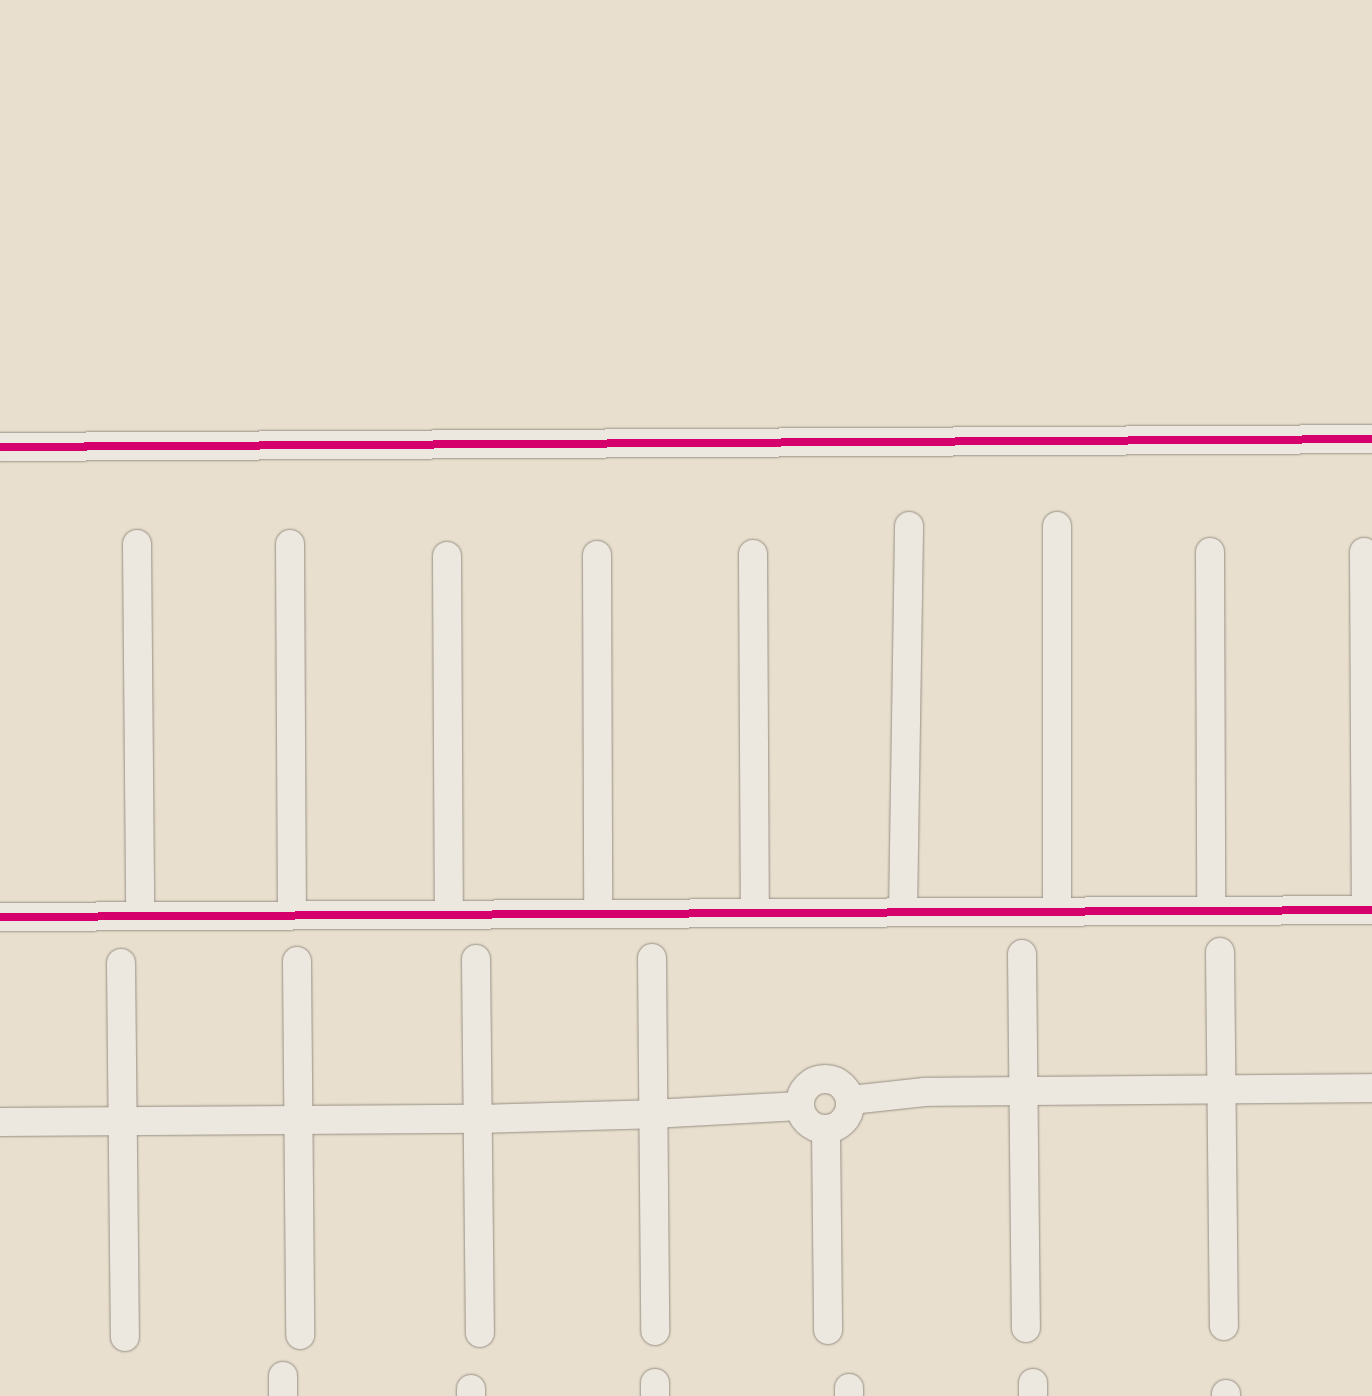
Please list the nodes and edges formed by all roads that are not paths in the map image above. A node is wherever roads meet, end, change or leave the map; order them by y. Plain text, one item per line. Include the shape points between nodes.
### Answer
1 (1372, 439) edge
2 (0, 447) edge
3 (909, 526) dead end
4 (1057, 526) dead end
5 (137, 544) dead end
6 (290, 544) dead end
7 (1210, 552) dead end
8 (1364, 552) dead end
9 (753, 554) dead end
10 (597, 555) dead end
11 (447, 556) dead end
12 (1369, 910) edge
13 (1211, 911) junction
14 (903, 912) junction
15 (1057, 912) junction
16 (755, 913) junction
17 (449, 914) junction
18 (598, 914) junction
19 (292, 915) junction
20 (140, 916) junction
21 (0, 917) edge
22 (1220, 952) dead end
23 (1022, 954) dead end
24 (652, 958) dead end
25 (476, 960) dead end
26 (297, 961) dead end
27 (121, 963) dead end
28 (1372, 1088) edge
29 (1222, 1089) junction
30 (1023, 1091) junction
31 (851, 1100) junction
32 (800, 1106) junction
33 (652, 1114) junction
34 (478, 1119) junction
35 (298, 1120) junction
36 (123, 1121) junction
37 (0, 1122) edge
38 (826, 1130) junction
39 (1224, 1326) dead end
40 (1026, 1328) dead end
41 (828, 1330) dead end
42 (655, 1332) dead end
43 (480, 1333) dead end
44 (300, 1335) dead end
45 (125, 1337) dead end

1 - 2 street
3 - 14 street
4 - 15 street
5 - 20 street
6 - 19 street
7 - 13 street
8 - 12 street
9 - 16 street
10 - 18 street
11 - 17 street
12 - 13 street
13 - 15 street
14 - 15 street
14 - 16 street
16 - 18 street
17 - 18 street
17 - 19 street
19 - 20 street
20 - 21 street
22 - 29 street
23 - 30 street
24 - 33 street
25 - 34 street
26 - 35 street
27 - 36 street
28 - 29 street
29 - 30 street
29 - 39 street
30 - 31 street via 925,1092
30 - 40 street
31 - 32 street via 846,1088 836,1080 823,1078 806,1087
31 - 38 street via 849,1115 840,1125
32 - 33 street
32 - 38 street via 804,1118 813,1126
33 - 34 street
33 - 42 street
34 - 35 street
34 - 43 street
35 - 36 street
35 - 44 street
36 - 37 street
36 - 45 street
38 - 41 street

